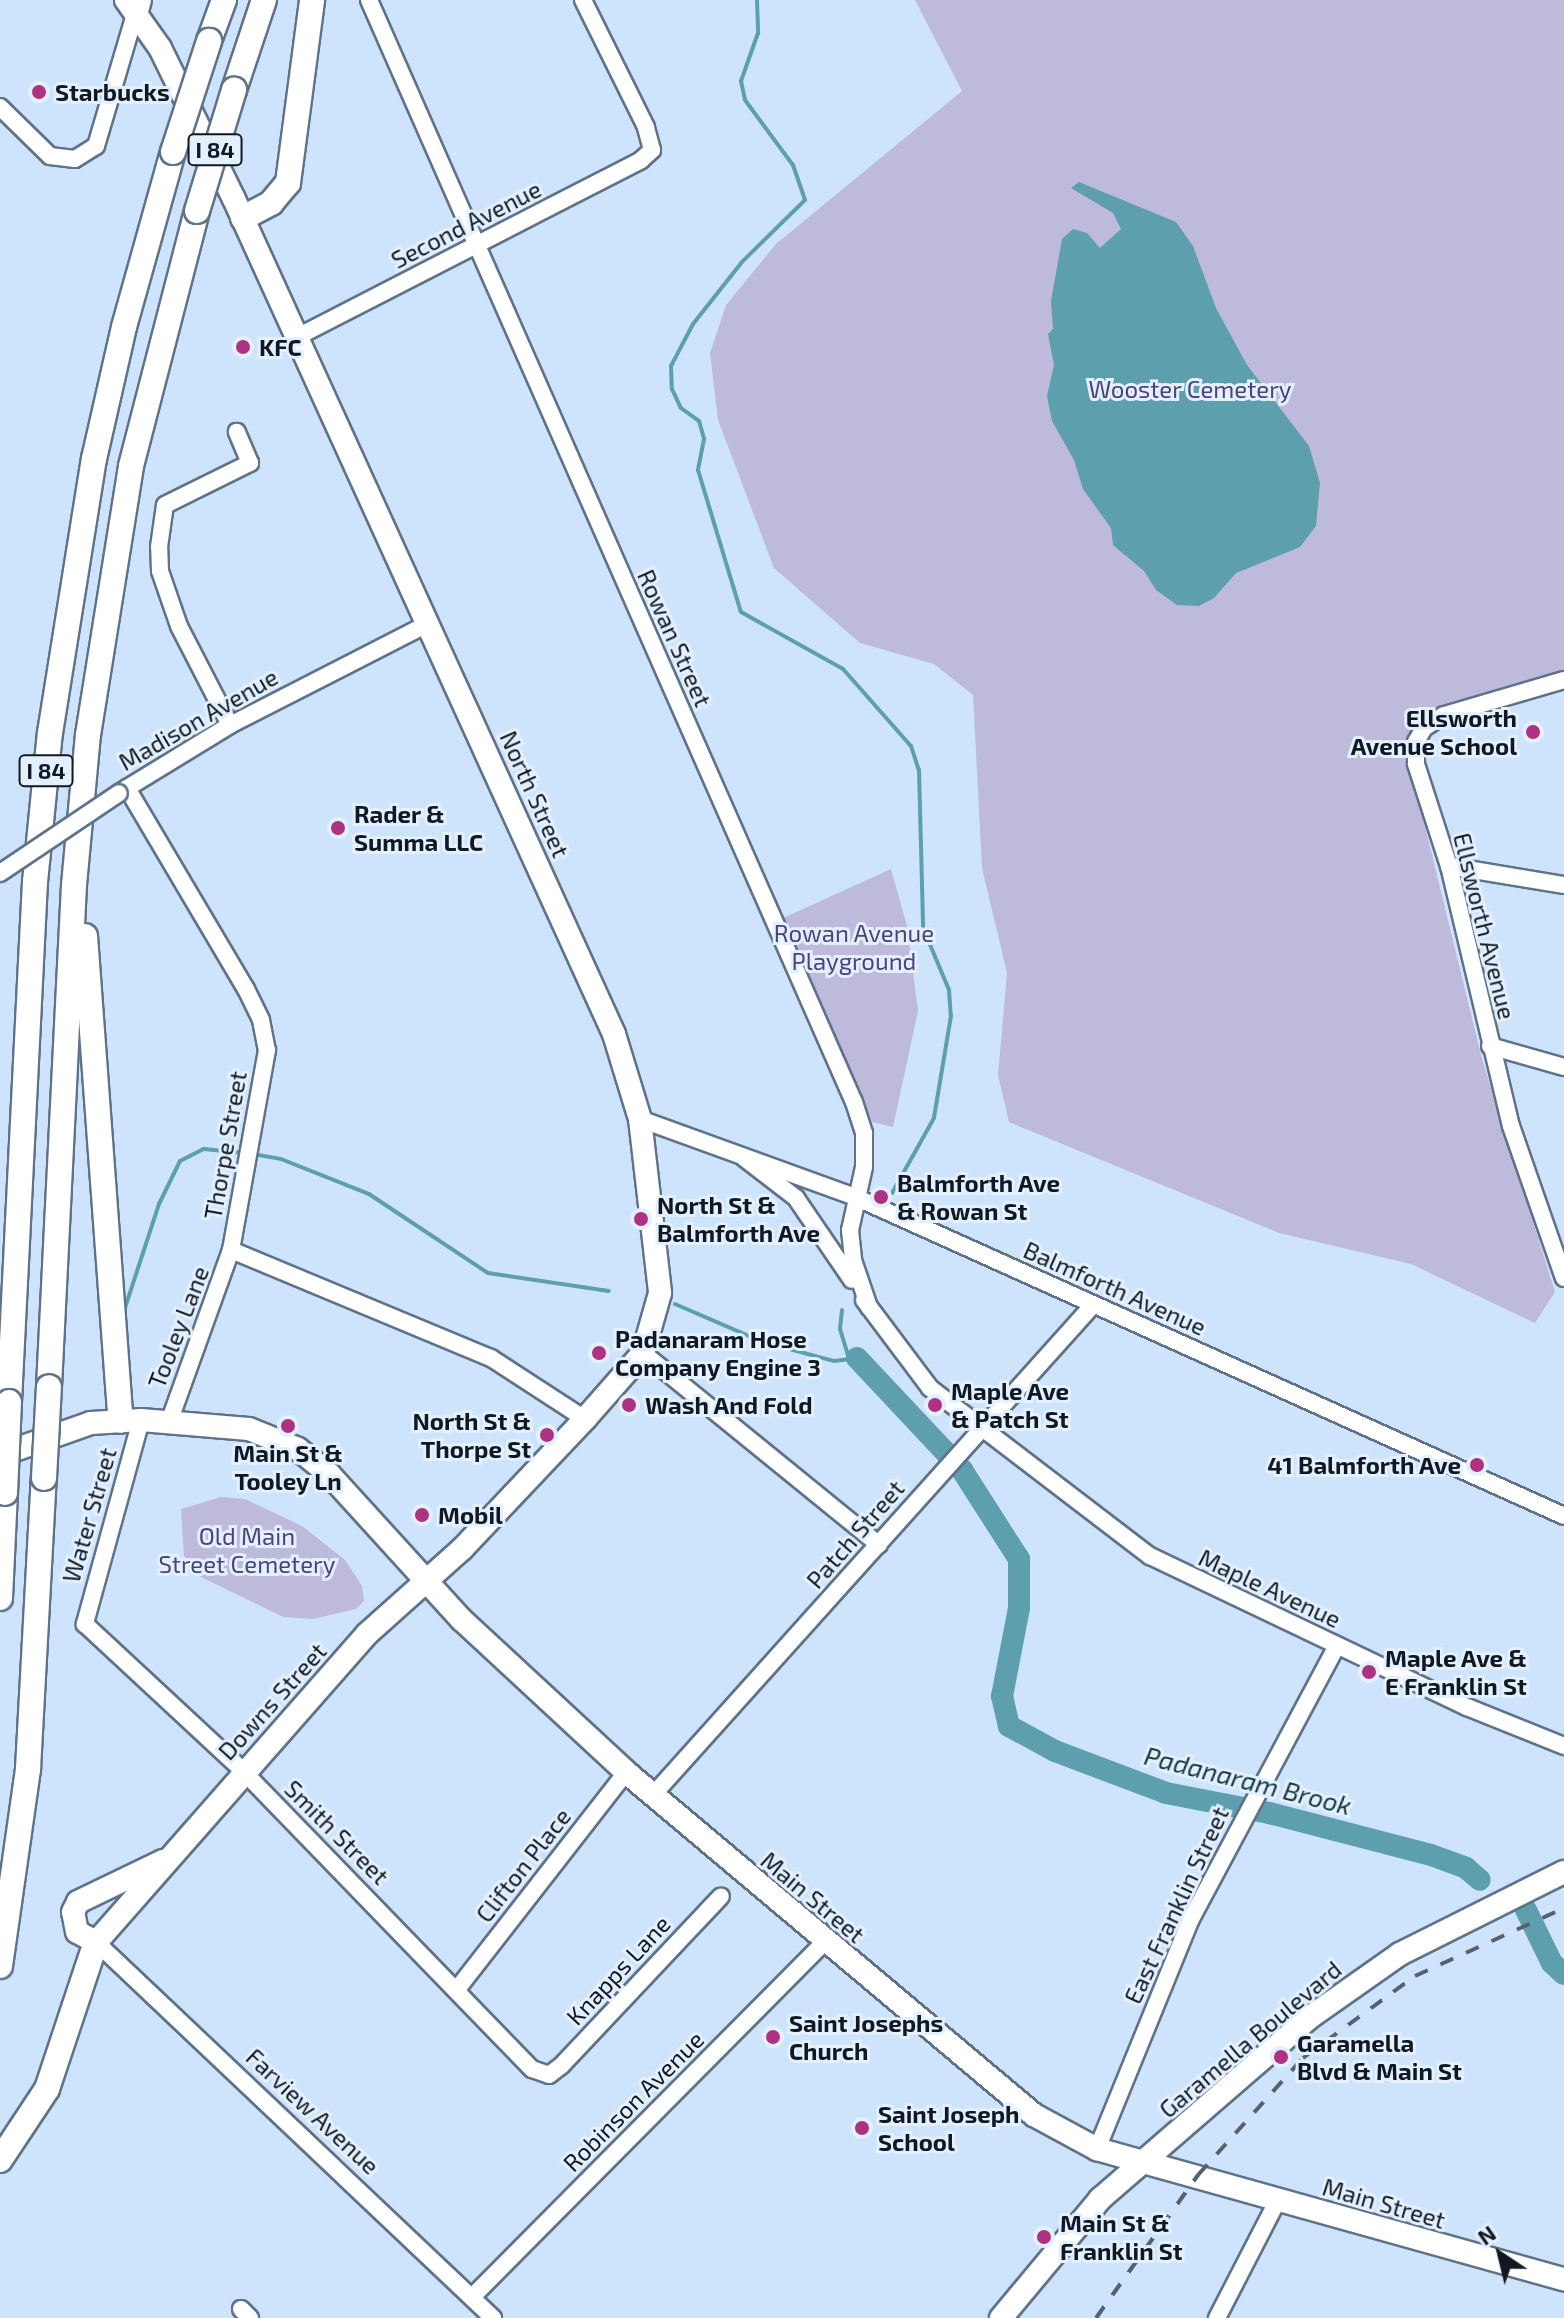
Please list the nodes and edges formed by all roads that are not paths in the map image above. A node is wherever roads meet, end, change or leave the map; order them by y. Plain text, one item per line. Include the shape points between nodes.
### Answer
1 (224, 0) edge
2 (264, 0) edge
3 (312, 0) edge
4 (369, 0) edge
5 (583, 0) edge
6 (133, 4) edge
7 (0, 107) edge
8 (243, 218) junction
9 (476, 246) junction
10 (299, 336) junction
11 (237, 432) dead end
12 (429, 623) junction
13 (1564, 680) edge
14 (230, 725) junction
15 (88, 735) junction
16 (123, 790) junction
17 (1449, 866) junction
18 (0, 873) edge
19 (1564, 885) edge
20 (1490, 1046) junction
21 (1564, 1067) edge
22 (640, 1119) junction
23 (744, 1158) junction
24 (855, 1197) junction
25 (231, 1250) junction
26 (1564, 1278) edge
27 (1093, 1305) junction
28 (869, 1307) junction
29 (643, 1353) junction
30 (585, 1419) junction
31 (131, 1420) junction
32 (169, 1422) junction
33 (981, 1429) junction
34 (0, 1455) edge
35 (2, 1504) edge
36 (1564, 1516) edge
37 (879, 1545) junction
38 (425, 1581) junction
39 (0, 1598) edge
40 (85, 1624) joint
41 (1337, 1646) junction
42 (1564, 1746) edge
43 (244, 1772) junction
44 (626, 1772) junction
45 (653, 1795) junction
46 (163, 1861) junction
47 (1564, 1872) edge
48 (721, 1896) dead end
49 (825, 1941) junction
50 (96, 1942) junction
51 (0, 1966) edge
52 (458, 1988) junction
53 (549, 2075) joint
54 (1097, 2149) junction
55 (0, 2160) edge
56 (1143, 2162) junction
57 (1278, 2200) junction
58 (1564, 2279) edge
59 (474, 2295) junction
60 (493, 2318) edge
61 (1001, 2318) edge
62 (1217, 2318) edge

1 - 35 highway, I 84, bridge via 173,152 124,327 94,459 52,719 35,882
2 - 15 highway, I 84, bridge via 197,211 131,466
3 - 8 highway via 288,183 271,203
4 - 9 street, Rowan Street
5 - 9 street, Second Avenue via 646,127 652,150
6 - 7 street via 96,146 75,159 50,156
6 - 8 main road, North Street via 172,71
8 - 10 main road, North Street
9 - 10 street, Second Avenue
9 - 24 street, Rowan Street via 854,1102 864,1133 864,1167
10 - 12 main road, North Street
11 - 14 street via 250,463 165,505 159,547 174,612
12 - 14 street, Madison Avenue
12 - 22 main road, North Street via 614,1034
13 - 17 street, Ellsworth Avenue via 1444,715 1424,728 1416,742 1416,764
14 - 16 street, Madison Avenue
15 - 31 highway via 86,960
15 - 51 highway, I 84, bridge via 74,885 28,1769
16 - 18 street, Madison Avenue, bridge
16 - 25 street, Thorpe Street via 261,1020 267,1050
17 - 19 street
17 - 20 street, Ellsworth Avenue
20 - 21 street
20 - 26 street, Ellsworth Avenue via 1511,1126
22 - 23 street, Balmforth Avenue
22 - 29 main road, North Street via 658,1275 653,1327
23 - 24 street, Balmforth Avenue
23 - 28 street, Rowan Street via 773,1178 815,1220
24 - 27 street, Balmforth Avenue
24 - 28 street, Rowan Street via 853,1260
25 - 30 street, Thorpe Street via 491,1358
25 - 32 street, Tooley Lane
27 - 33 street, Patch Street
27 - 36 street, Balmforth Avenue
28 - 33 street, Rowan Street via 930,1388
29 - 30 main road, North Street
29 - 37 street
30 - 38 main road, North Street
31 - 32 main road, Main Street
31 - 34 main road, Main Street via 68,1429
31 - 40 street, Water Street
32 - 38 main road, Main Street via 249,1429 298,1449 329,1474
33 - 37 street, Patch Street
33 - 41 street, Maple Avenue via 1150,1556
35 - 39 highway, I 84
37 - 45 street, Patch Street
38 - 43 main road, Downs Street via 395,1604
38 - 44 main road, Main Street
40 - 43 street, Smith Street
41 - 42 street, Maple Avenue
41 - 54 street, East Franklin Street via 1253,1798 1170,1968
43 - 46 main road, Downs Street
43 - 52 street, Smith Street
44 - 45 main road, Main Street
44 - 52 street, Clifton Place
45 - 49 main road, Main Street
46 - 50 main road, Downs Street
46 - 50 main road, Downs Street via 78,1902 73,1912 77,1932
47 - 56 main road, Garamella Boulevard via 1459,1922 1362,1978
48 - 53 street, Knapps Lane
49 - 54 main road, Main Street via 1034,2115
49 - 59 street, Robinson Avenue
50 - 55 highway via 53,2076
50 - 59 street, Farview Avenue
52 - 53 street, Smith Street via 515,2055
54 - 56 main road, Main Street
56 - 57 main road, Main Street
56 - 61 main road, Garamella Boulevard via 1066,2236
57 - 58 main road, Main Street
57 - 62 street
59 - 60 street, Farview Avenue

